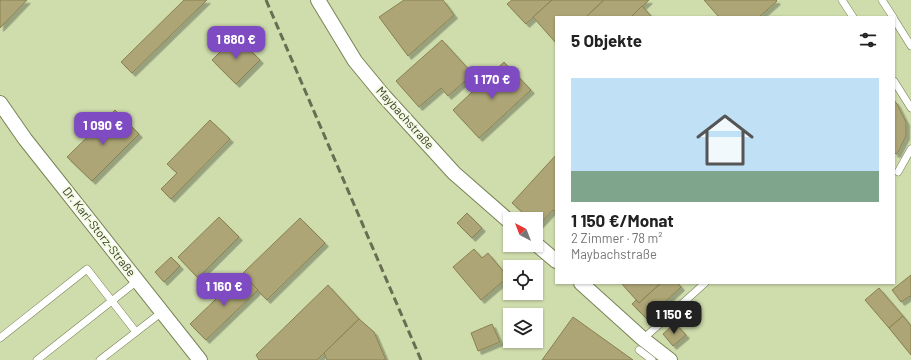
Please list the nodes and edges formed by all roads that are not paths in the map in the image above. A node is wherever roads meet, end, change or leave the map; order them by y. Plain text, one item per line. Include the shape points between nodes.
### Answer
1 (318, 0) edge
2 (842, 0) edge
3 (882, 0) edge
4 (852, 16) edge
5 (892, 16) edge
6 (895, 21) edge
7 (911, 46) edge
8 (895, 83) edge
9 (0, 103) edge
10 (911, 108) edge
11 (911, 149) edge
12 (898, 172) dead end
13 (503, 216) edge
14 (543, 250) edge
15 (555, 260) edge
16 (137, 280) junction
17 (582, 284) edge
18 (704, 284) edge
19 (112, 300) junction
20 (162, 312) junction
21 (136, 332) junction
22 (0, 338) edge
23 (641, 344) junction
24 (37, 360) edge
25 (100, 360) edge
26 (200, 360) edge
27 (652, 360) edge
28 (670, 360) edge

1 - 13 street, Maybachstraße via 355,61 383,95 454,173
2 - 4 lane
3 - 5 lane
6 - 7 lane
8 - 10 lane
9 - 16 street, Dr. Karl-Storz-Straße via 25,139
11 - 12 lane
14 - 15 street
16 - 19 lane
16 - 20 street, Dr. Karl-Storz-Straße
17 - 23 street
18 - 23 lane
19 - 21 lane
19 - 22 lane via 87,269
19 - 24 lane
20 - 21 lane
20 - 26 street, Dr. Karl-Storz-Straße
21 - 25 lane
23 - 27 lane
23 - 28 street

